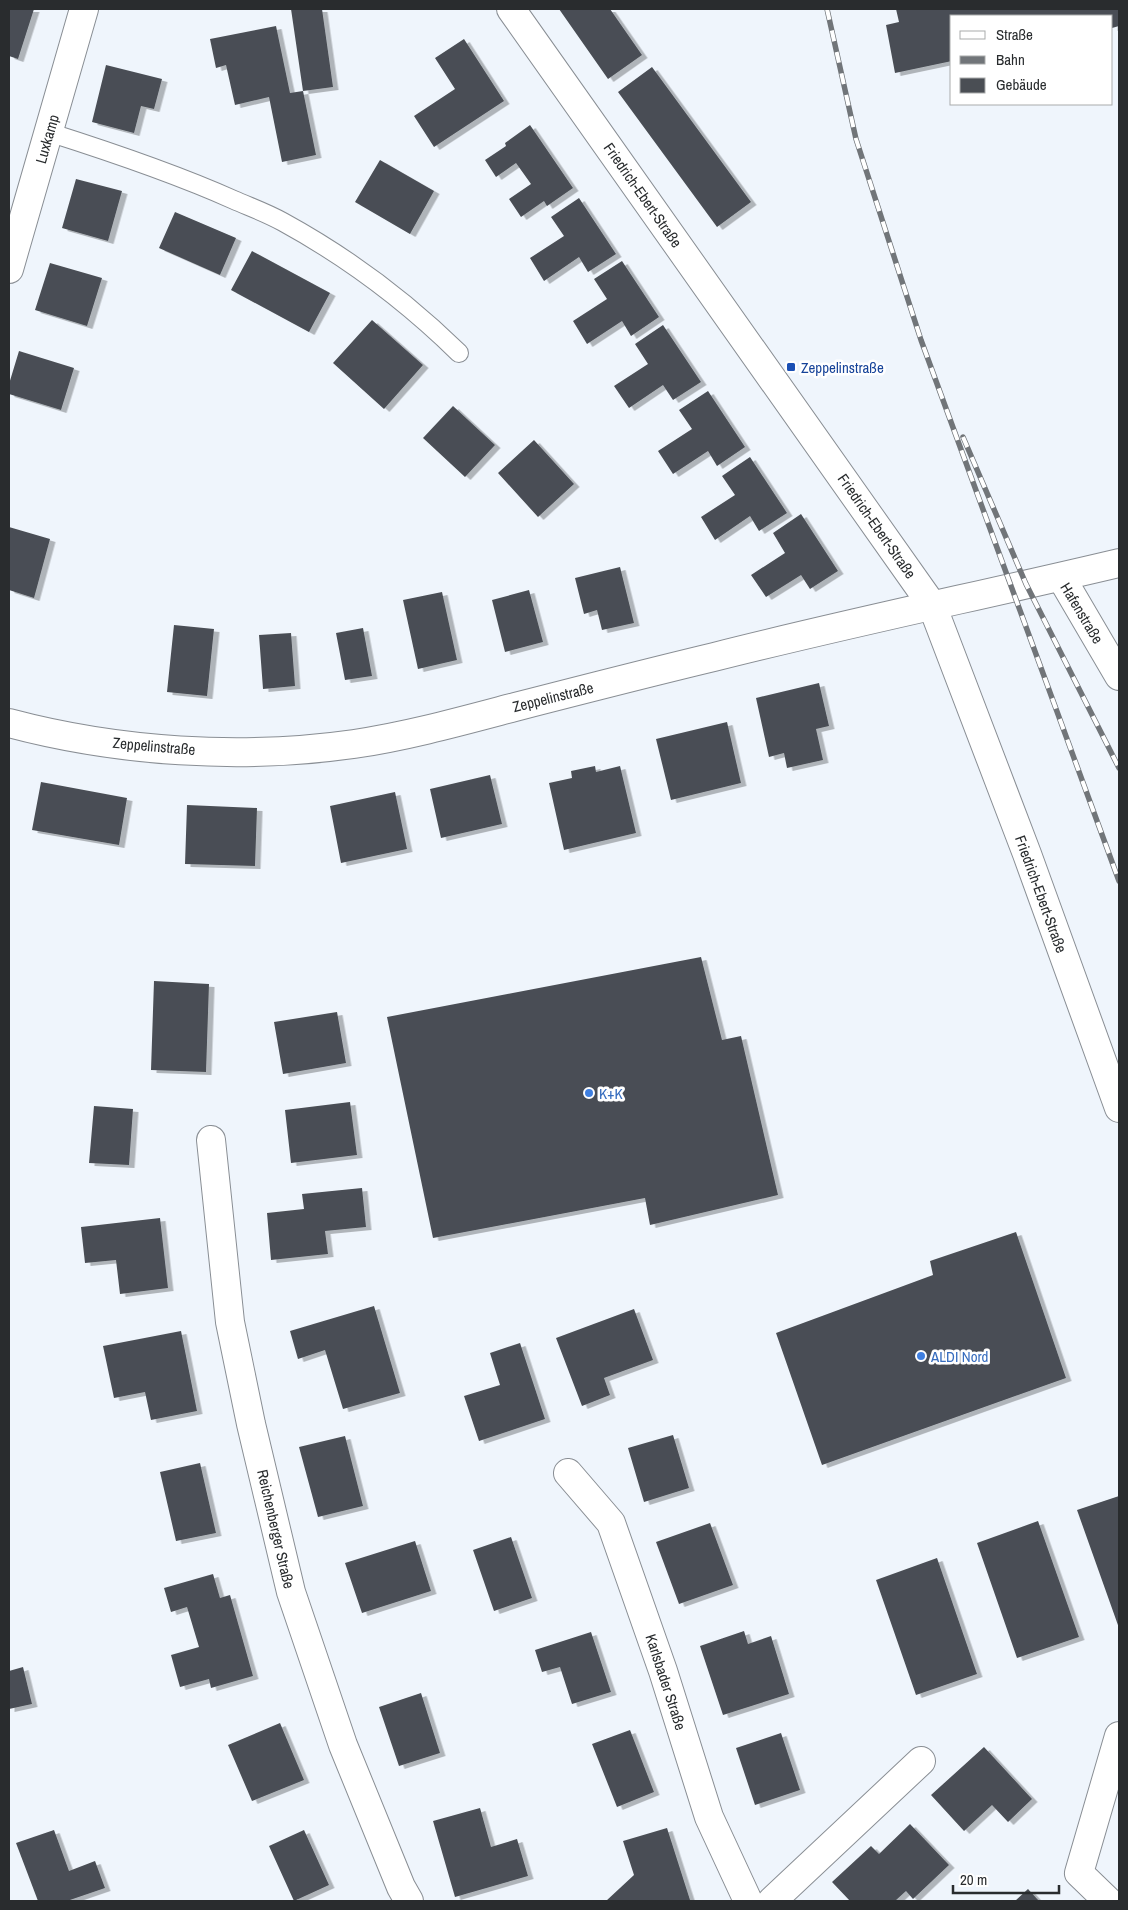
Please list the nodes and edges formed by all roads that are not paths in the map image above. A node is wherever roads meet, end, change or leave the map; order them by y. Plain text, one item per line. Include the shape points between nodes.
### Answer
1 (84, 9) edge
2 (511, 9) edge
3 (48, 132) junction
4 (9, 269) edge
5 (459, 353) dead end
6 (1119, 563) edge
7 (1061, 577) junction
8 (932, 605) junction
9 (1119, 676) edge
10 (9, 723) edge
11 (1119, 1108) edge
12 (211, 1140) dead end
13 (568, 1473) dead end
14 (1119, 1736) edge
15 (921, 1761) dead end
16 (409, 1901) edge
17 (748, 1901) edge
18 (772, 1901) edge
19 (1108, 1901) edge

1 - 3 street, Luxkamp
2 - 8 street, Friedrich-Ebert-Straße
3 - 4 street, Luxkamp
3 - 5 lane via 134,160 282,221 362,271
6 - 7 street, Zeppelinstraße
7 - 8 street, Zeppelinstraße
7 - 9 street, Hafenstraße
8 - 10 street, Zeppelinstraße via 446,725 355,744 248,752 153,749 46,733
8 - 11 street, Friedrich-Ebert-Straße
12 - 16 street, Reichenberger Straße via 230,1322 291,1592 343,1745
13 - 17 street, Karlsbader Straße via 611,1523 663,1671 709,1817
14 - 19 street via 1080,1872
15 - 18 street

